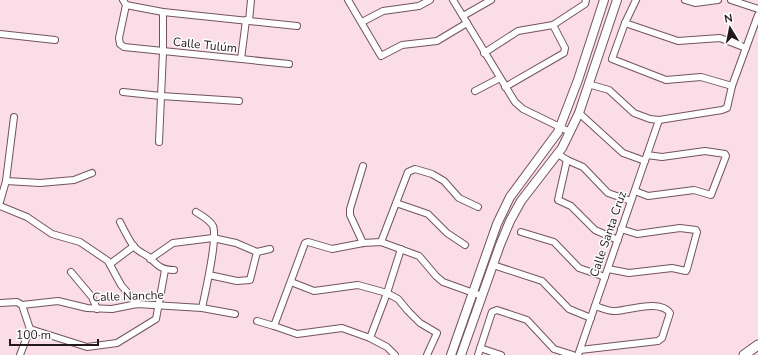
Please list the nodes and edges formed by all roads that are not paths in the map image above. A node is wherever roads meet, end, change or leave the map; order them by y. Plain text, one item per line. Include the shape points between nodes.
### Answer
1 (251, 0) edge
2 (348, 0) edge
3 (430, 0) edge
4 (453, 0) edge
5 (491, 0) edge
6 (586, 0) edge
7 (604, 0) edge
8 (617, 0) edge
9 (636, 0) edge
10 (685, 0) edge
11 (718, 0) edge
12 (731, 0) edge
13 (124, 2) edge
14 (758, 9) edge
15 (163, 12) junction
16 (758, 15) edge
17 (463, 16) junction
18 (248, 21) junction
19 (597, 21) junction
20 (362, 22) junction
21 (467, 23) junction
22 (626, 23) junction
23 (609, 24) junction
24 (554, 25) junction
25 (297, 26) dead end
26 (0, 34) edge
27 (55, 40) dead end
28 (746, 48) junction
29 (163, 52) junction
30 (484, 53) junction
31 (241, 59) junction
32 (289, 64) dead end
33 (500, 78) junction
34 (588, 84) junction
35 (732, 86) junction
36 (505, 87) junction
37 (475, 91) dead end
38 (123, 92) dead end
39 (161, 96) junction
40 (239, 101) dead end
41 (579, 113) junction
42 (14, 117) dead end
43 (659, 120) junction
44 (560, 127) junction
45 (570, 132) junction
46 (159, 142) dead end
47 (558, 154) junction
48 (646, 158) junction
49 (567, 160) junction
50 (363, 166) dead end
51 (92, 173) dead end
52 (6, 181) junction
53 (635, 191) junction
54 (631, 200) junction
55 (0, 202) edge
56 (396, 203) junction
57 (0, 206) edge
58 (478, 207) dead end
59 (196, 212) dead end
60 (120, 222) dead end
61 (621, 230) junction
62 (521, 232) dead end
63 (213, 238) junction
64 (618, 240) junction
65 (381, 242) junction
66 (363, 243) junction
67 (465, 245) dead end
68 (134, 246) junction
69 (270, 249) dead end
70 (401, 249) junction
71 (257, 252) junction
72 (150, 259) junction
73 (110, 264) junction
74 (493, 265) junction
75 (608, 269) junction
76 (165, 270) junction
77 (174, 270) dead end
78 (71, 272) dead end
79 (209, 275) junction
80 (605, 278) junction
81 (291, 282) junction
82 (473, 292) junction
83 (387, 293) junction
84 (482, 296) junction
85 (0, 303) edge
86 (137, 304) junction
87 (22, 305) junction
88 (159, 305) junction
89 (595, 306) junction
90 (202, 308) junction
91 (97, 309) junction
92 (235, 314) dead end
93 (591, 318) junction
94 (257, 321) dead end
95 (274, 326) junction
96 (30, 329) junction
97 (370, 338) junction
98 (758, 345) edge
99 (88, 347) junction
100 (480, 348) junction
101 (579, 353) edge
102 (20, 355) edge
103 (87, 355) edge
104 (395, 355) edge
105 (427, 355) edge
106 (451, 355) edge
107 (461, 355) edge
108 (478, 355) edge
109 (501, 355) edge
110 (573, 355) edge
111 (744, 355) edge

1 - 18 street
2 - 20 street
3 - 20 street via 419,6 383,11
4 - 17 street
5 - 17 street
6 - 24 street via 585,4
7 - 19 street
8 - 23 street
9 - 22 street
10 - 11 street via 695,3
12 - 14 street
13 - 15 street
13 - 29 street, Calle Tulúm via 120,44 124,47
15 - 18 street
15 - 29 street
16 - 28 street
17 - 21 street
18 - 25 street
18 - 31 street
19 - 23 street
19 - 44 street
20 - 21 street via 381,56 402,45 437,41
21 - 30 street
22 - 28 street via 678,41 720,38
22 - 35 street via 612,59 666,80 701,77
23 - 34 street
24 - 30 street via 522,29
24 - 36 street via 565,48 564,53
26 - 27 street
28 - 35 street
29 - 31 street, Calle Tulúm
29 - 39 street
30 - 33 street
31 - 32 street, Calle Tulúm
33 - 36 street
33 - 37 street
34 - 41 street
34 - 43 street via 609,90 634,113 650,120
35 - 43 street via 727,108
36 - 44 street via 523,109
38 - 39 street
39 - 40 street
39 - 46 street
41 - 45 street
41 - 48 street via 622,153
42 - 52 street
43 - 48 street, Calle Santa Cruz
44 - 45 street
44 - 82 street via 510,197 497,224
45 - 47 street
47 - 49 street
47 - 74 street via 521,201 510,221
48 - 53 street, Calle Santa Cruz
48 - 53 street via 705,151 726,155 711,195 694,190 648,196
49 - 54 street via 583,167 608,193
49 - 64 street via 558,199 571,206 595,230
50 - 66 street via 350,208 350,214
51 - 52 street via 74,180 40,183
52 - 55 street
53 - 54 street, Calle Santa Cruz
54 - 61 street, Calle Santa Cruz
56 - 58 street via 408,172 415,169 444,181 460,198
56 - 65 street
56 - 67 street via 428,214 447,233
57 - 73 street via 27,217 52,234 80,242
59 - 63 street via 213,227
60 - 68 street
61 - 64 street, Calle Santa Cruz
61 - 75 street via 636,234 680,228 697,231 686,270 672,268 629,273
62 - 80 street via 554,242 579,268
63 - 71 street via 236,243
63 - 72 street via 173,242
63 - 79 street
64 - 75 street, Calle Santa Cruz
65 - 66 street
65 - 70 street
66 - 81 street via 332,249 305,243
68 - 72 street
68 - 73 street
69 - 71 street
70 - 82 street via 419,256 443,282
70 - 83 street
71 - 79 street via 250,280 237,281
72 - 76 street
73 - 86 street via 121,285
74 - 84 street
74 - 93 street via 542,281 569,309
75 - 80 street, Calle Santa Cruz
76 - 77 street
76 - 88 street
78 - 91 street via 92,297
79 - 90 street
80 - 89 street, Calle Santa Cruz
81 - 83 street via 314,291 358,285
81 - 95 street
82 - 84 street
82 - 106 street
83 - 97 street
83 - 105 street via 398,299 420,323 437,333
84 - 107 street
85 - 87 street, Calle Nanche via 17,302
86 - 88 street, Calle Nanche
86 - 91 street, Calle Nanche
87 - 91 street, Calle Nanche via 58,301
87 - 96 street
88 - 90 street, Calle Nanche
88 - 99 street via 156,319 117,343
89 - 93 street, Calle Santa Cruz
89 - 101 street via 614,312 652,305 670,311 661,340
90 - 92 street, Calle Nanche
93 - 101 street, Calle Santa Cruz
94 - 95 street
95 - 97 street via 296,334 342,328
96 - 99 street
96 - 102 street
97 - 104 street via 387,347
98 - 111 main road
99 - 103 street
100 - 108 street
100 - 109 street
100 - 110 street via 492,312 497,310 527,320 554,349

